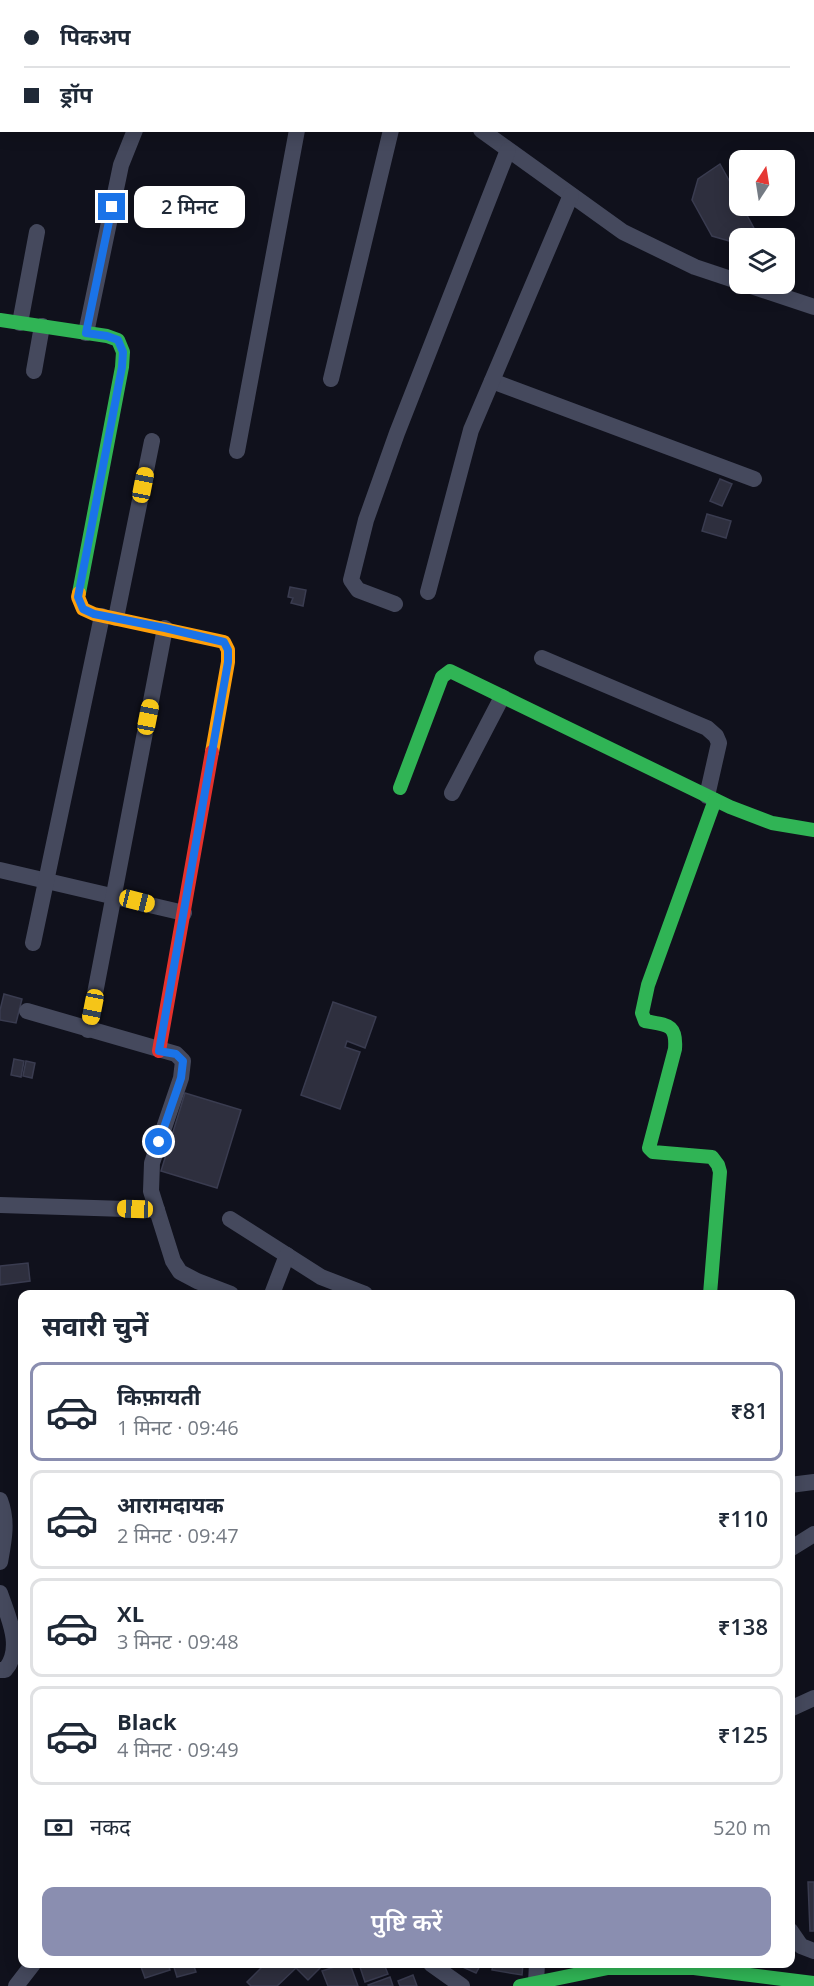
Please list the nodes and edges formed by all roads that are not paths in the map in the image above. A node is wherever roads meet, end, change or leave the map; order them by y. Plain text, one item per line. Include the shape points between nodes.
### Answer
1 (134, 132) edge
2 (297, 132) edge
3 (391, 132) edge
4 (484, 132) edge
5 (508, 150) junction
6 (571, 195) junction
7 (37, 232) dead end
8 (729, 278) edge
9 (775, 294) edge
10 (814, 307) edge
11 (0, 320) edge
12 (20, 323) junction
13 (42, 326) junction
14 (86, 333) junction
15 (34, 371) dead end
16 (331, 378) dead end
17 (492, 381) junction
18 (152, 441) dead end
19 (237, 451) dead end
20 (754, 479) dead end
21 (428, 592) dead end
22 (395, 604) dead end
23 (109, 617) junction
24 (165, 628) junction
25 (542, 658) dead end
26 (502, 697) junction
27 (400, 788) dead end
28 (452, 793) dead end
29 (711, 798) junction
30 (814, 830) edge
31 (0, 870) edge
32 (46, 880) junction
33 (114, 895) junction
34 (184, 913) junction
35 (33, 942) dead end
36 (27, 1011) dead end
37 (88, 1030) junction
38 (159, 1051) junction
39 (0, 1205) edge
40 (157, 1210) junction
41 (231, 1219) dead end
42 (287, 1255) junction
43 (221, 1290) edge
44 (274, 1290) edge
45 (355, 1290) edge
46 (710, 1290) edge
47 (814, 1482) edge
48 (795, 1484) edge
49 (0, 1500) edge
50 (814, 1534) edge
51 (795, 1546) edge
52 (0, 1562) edge
53 (0, 1593) edge
54 (0, 1670) edge
55 (814, 1698) edge
56 (795, 1707) edge
57 (795, 1937) edge
58 (814, 1951) edge
59 (30, 1968) edge
60 (440, 1968) edge
61 (535, 1968) edge
62 (814, 1983) edge
63 (528, 1984) edge
64 (16, 1986) edge
65 (462, 1986) edge

1 - 14 street via 121,165
2 - 19 street
3 - 16 street
4 - 5 street
5 - 6 street
5 - 22 street via 397,433 352,569 351,580 358,590
6 - 8 street via 623,232 695,267
6 - 17 street
7 - 12 street
9 - 10 street
11 - 12 street
12 - 13 street
13 - 14 street
13 - 15 street
14 - 23 street via 118,340 123,352 78,597 83,609
17 - 20 street
17 - 21 street via 471,430
18 - 23 street
23 - 24 street
23 - 32 street
24 - 33 street
24 - 34 street via 224,642 228,650
25 - 29 street via 707,728 719,743
26 - 27 street via 450,671 445,673
26 - 28 street
26 - 29 street
29 - 30 street via 756,818
29 - 46 street via 642,1013 645,1021 673,1029 676,1038 649,1148 653,1152 712,1157 720,1172
31 - 32 street
32 - 33 street
32 - 35 street
33 - 34 street
33 - 37 street
34 - 38 street
36 - 37 street
37 - 38 street
38 - 40 street via 176,1054 183,1061 181,1078 152,1163 151,1191
39 - 40 street
40 - 43 street via 180,1272
41 - 42 street
42 - 44 street
42 - 45 street via 321,1277
47 - 48 street
49 - 52 street via 6,1532
50 - 51 street
53 - 54 street via 14,1650 10,1664
55 - 56 street
57 - 58 street via 801,1946
59 - 64 street
60 - 65 street
61 - 63 street
62 - 63 street via 693,1968 608,1968

